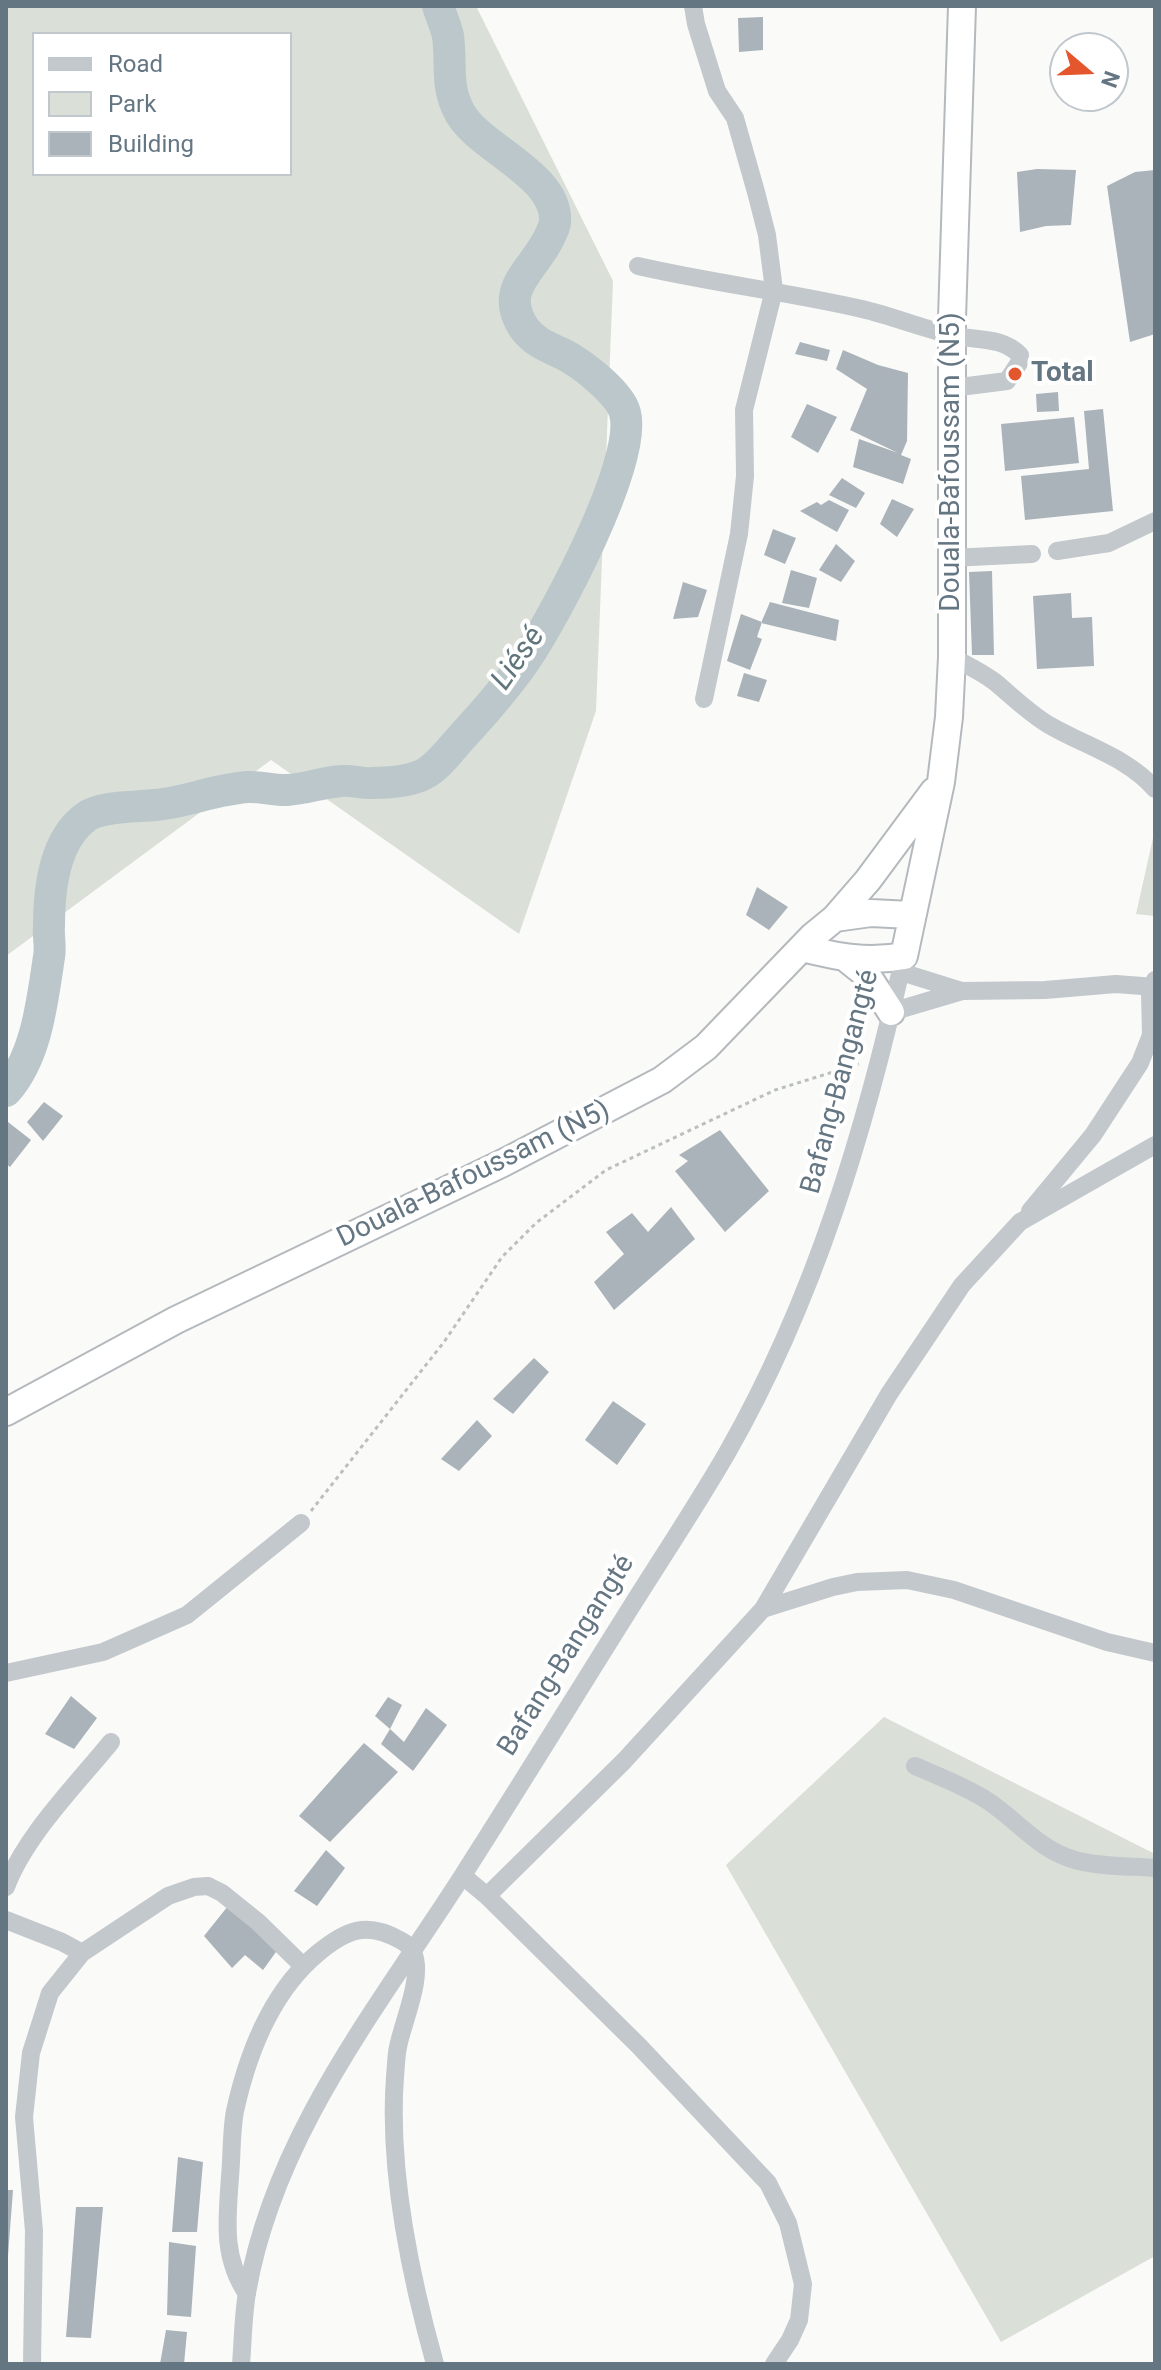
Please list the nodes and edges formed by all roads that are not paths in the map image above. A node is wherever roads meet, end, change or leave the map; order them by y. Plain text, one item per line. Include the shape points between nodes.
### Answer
1 (693, 6) edge
2 (962, 6) edge
3 (638, 266) dead end
4 (774, 290) junction
5 (954, 336) junction
6 (952, 388) junction
7 (1155, 521) edge
8 (1057, 551) dead end
9 (1032, 554) dead end
10 (951, 558) junction
11 (952, 657) junction
12 (704, 699) dead end
13 (941, 782) junction
14 (1155, 789) edge
15 (911, 915) junction
16 (835, 918) junction
17 (802, 948) junction
18 (847, 959) junction
19 (902, 964) junction
20 (1154, 984) edge
21 (962, 991) junction
22 (891, 1012) junction
23 (1155, 1145) edge
24 (1020, 1222) junction
25 (6, 1412) edge
26 (301, 1523) road end
27 (763, 1609) junction
28 (1155, 1653) edge
29 (6, 1673) edge
30 (111, 1742) dead end
31 (915, 1766) dead end
32 (1155, 1868) edge
33 (463, 1876) junction
34 (6, 1887) edge
35 (487, 1896) junction
36 (6, 1920) edge
37 (413, 1951) junction
38 (82, 1953) junction
39 (303, 1966) junction
40 (247, 2294) junction
41 (32, 2364) edge
42 (241, 2364) edge
43 (435, 2364) edge
44 (774, 2364) edge

1 - 4 street via 717,91 735,118 767,235
2 - 5 highway, Douala-Bafoussam (N5)
3 - 4 street
4 - 5 street
4 - 12 street via 744,410 739,534
5 - 6 highway, Douala-Bafoussam (N5)
5 - 6 street via 995,341 1020,355 1007,381
6 - 10 highway, Douala-Bafoussam (N5)
7 - 8 street via 1109,543
9 - 10 street
10 - 11 highway, Douala-Bafoussam (N5)
11 - 13 highway, Douala-Bafoussam (N5)
11 - 14 street via 992,680 1050,726 1108,753
13 - 15 highway, Douala-Bafoussam (N5)
13 - 16 highway, Douala-Bafoussam (N5)
15 - 16 highway
15 - 19 highway, Douala-Bafoussam (N5)
16 - 17 highway, Douala-Bafoussam (N5)
17 - 18 highway
17 - 25 highway, Douala-Bafoussam (N5) via 706,1047 662,1080 503,1163 176,1320
18 - 19 highway
18 - 22 highway via 867,975
19 - 21 street
19 - 22 street, Bafang-Bangangté
20 - 21 street
20 - 24 street via 1151,1035 1140,1063 1093,1135
21 - 22 street
22 - 33 street, Bafang-Bangangté via 810,1282 752,1408
23 - 24 street
24 - 27 street via 937,1319
26 - 29 street via 187,1615 103,1652
27 - 28 street via 857,1582 907,1580
27 - 35 street via 624,1761
30 - 34 street via 40,1829
31 - 32 street via 991,1803 1055,1852 1096,1864
33 - 35 street
33 - 37 street, Bafang-Bangangté
35 - 44 street via 768,2183 788,2223 803,2284 799,2320
36 - 38 street
37 - 39 street via 375,1930 354,1929
37 - 40 street, Bafang-Bangangté via 299,2136 260,2239
37 - 43 street via 415,1971 395,2078 395,2144 402,2212
38 - 39 street via 168,1896 208,1886 258,1922
38 - 41 street via 50,1993 31,2053 24,2117 34,2231
39 - 40 street via 273,2006 235,2113 229,2253
40 - 42 street, Bafang-Bangangté

